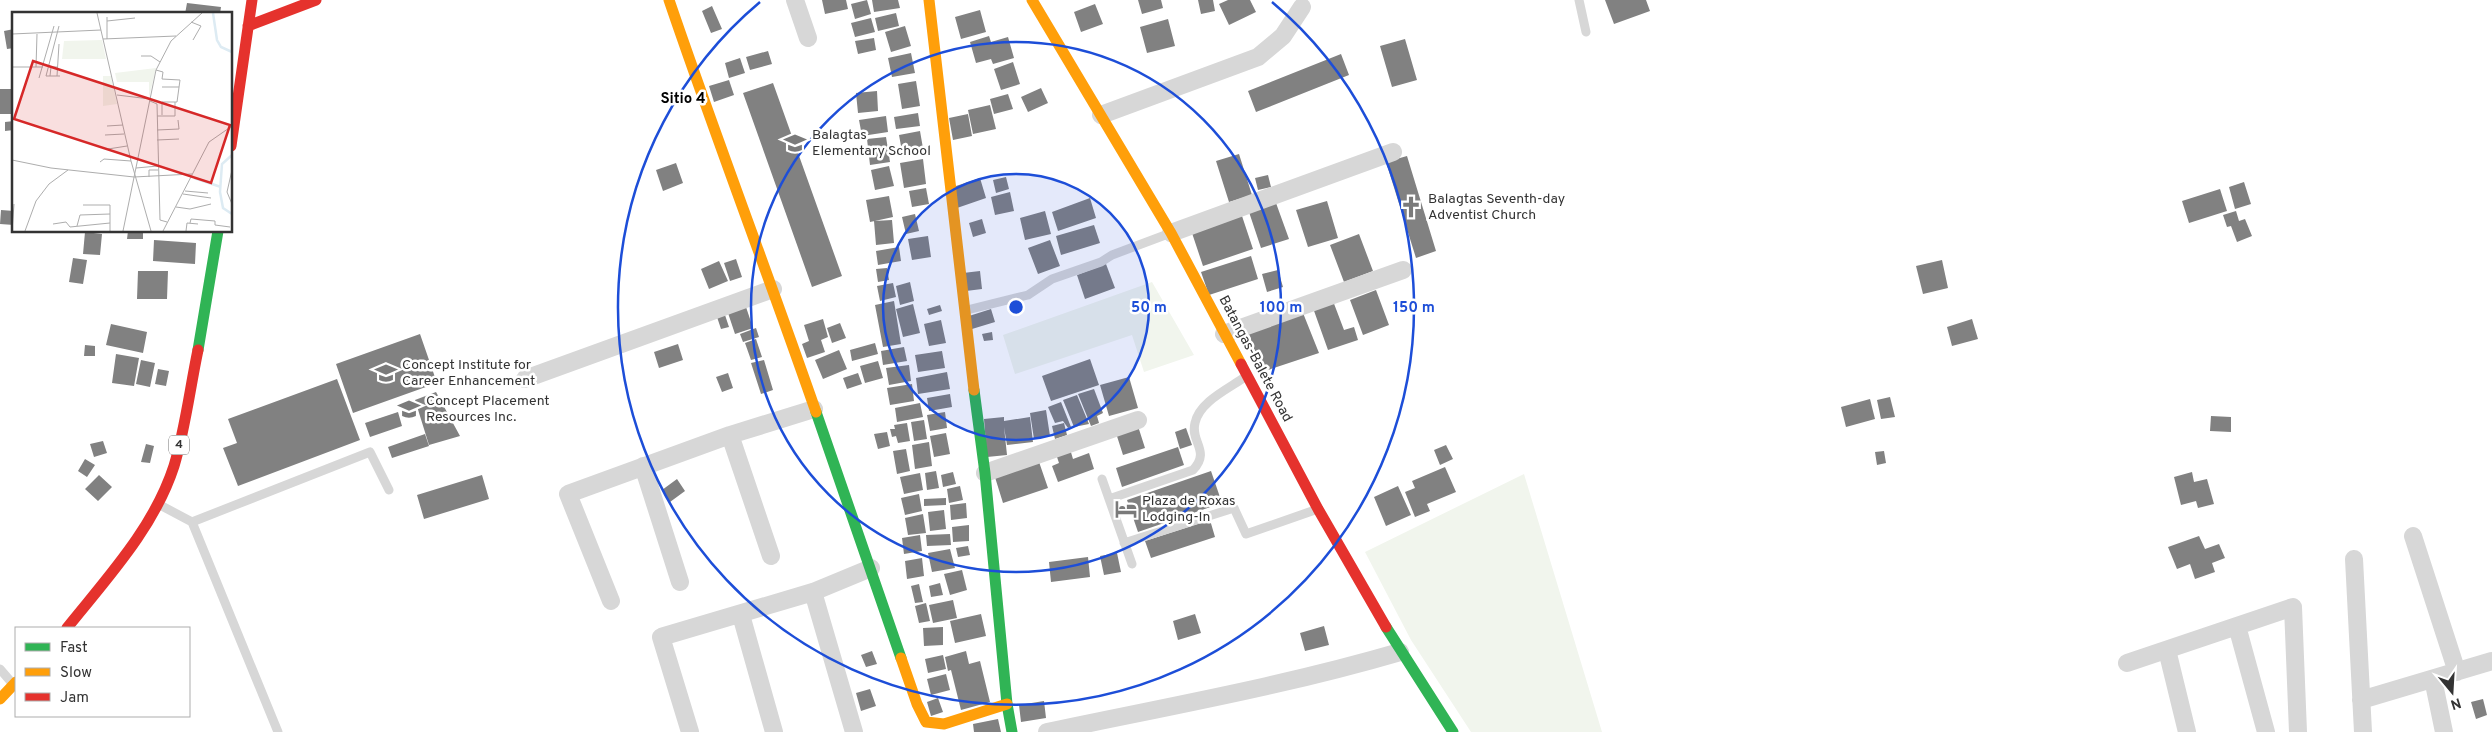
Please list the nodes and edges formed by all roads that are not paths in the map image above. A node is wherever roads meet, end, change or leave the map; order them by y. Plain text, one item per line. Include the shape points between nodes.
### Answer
1 (252, 0) edge
2 (316, 0) edge
3 (795, 0) edge
4 (929, 0) edge
5 (1032, 0) edge
6 (1579, 0) edge
7 (671, 1) edge
8 (1302, 6) dead end
9 (248, 26) junction
10 (1586, 32) dead end
11 (808, 38) dead end
12 (1102, 115) junction
13 (232, 136) edge
14 (1393, 152) dead end
15 (218, 232) edge
16 (1171, 233) junction
17 (1403, 270) dead end
18 (774, 288) junction
19 (964, 311) junction
20 (1224, 334) junction
21 (1247, 376) junction
22 (525, 379) dead end
23 (814, 409) junction
24 (1138, 420) dead end
25 (730, 435) junction
26 (643, 466) junction
27 (986, 473) junction
28 (1102, 479) dead end
29 (389, 490) dead end
30 (1109, 500) junction
31 (158, 504) junction
32 (1318, 509) junction
33 (192, 522) junction
34 (2413, 536) dead end
35 (1124, 543) junction
36 (771, 556) dead end
37 (2354, 559) dead end
38 (1132, 564) dead end
39 (871, 568) junction
40 (680, 582) dead end
41 (813, 592) junction
42 (611, 602) dead end
43 (741, 615) junction
44 (2237, 626) junction
45 (68, 627) edge
46 (2166, 650) junction
47 (1400, 652) junction
48 (2492, 661) edge
49 (2126, 663) dead end
50 (0, 669) edge
51 (2456, 672) junction
52 (2433, 679) junction
53 (15, 684) edge
54 (0, 699) edge
55 (2361, 700) junction
56 (1007, 704) junction
57 (278, 732) edge
58 (690, 732) edge
59 (774, 732) edge
60 (854, 732) edge
61 (1012, 732) edge
62 (1047, 732) edge
63 (1453, 732) edge
64 (2187, 732) edge
65 (2266, 732) edge
66 (2298, 732) edge
67 (2363, 732) edge
68 (2444, 732) edge

1 - 9 main road
2 - 9 main road
3 - 11 street
4 - 19 main road
5 - 12 main road, Batangas-Balete Road
6 - 10 lane
7 - 18 main road via 727,169
8 - 12 street via 1283,36 1258,57
9 - 13 main road via 241,45
12 - 16 main road, Batangas-Balete Road
14 - 16 street
15 - 31 main road, 4 via 184,426 174,466
16 - 19 lane via 1052,279 1028,295
16 - 20 main road, Batangas-Balete Road
17 - 20 street
18 - 22 street
18 - 23 main road
19 - 27 main road
20 - 21 main road, Batangas-Balete Road
21 - 30 lane via 1204,406 1199,414 1194,430 1201,453 1200,463 1193,470
21 - 32 main road, Batangas-Balete Road
23 - 25 street
23 - 39 main road
24 - 27 street
25 - 26 street
25 - 36 street
26 - 40 street
26 - 42 street via 568,494
27 - 56 main road
28 - 30 lane
29 - 33 lane via 370,452
30 - 35 lane
31 - 33 lane
31 - 45 main road, 4 via 131,548
32 - 35 lane via 1246,534 1234,508
32 - 47 main road, Batangas-Balete Road
33 - 57 lane
34 - 51 street
35 - 38 lane
37 - 55 street
39 - 41 street
39 - 56 main road via 926,722 944,724
41 - 43 street
41 - 60 street
43 - 58 street via 661,638
43 - 59 street
44 - 46 street
44 - 65 street
44 - 66 street via 2292,607
46 - 49 street
46 - 64 street
47 - 62 street via 1238,693
47 - 63 main road, Batangas-Balete Road
48 - 51 street
50 - 53 lane
51 - 52 street
52 - 55 street
52 - 68 street
53 - 54 main road
55 - 67 street
56 - 61 main road

